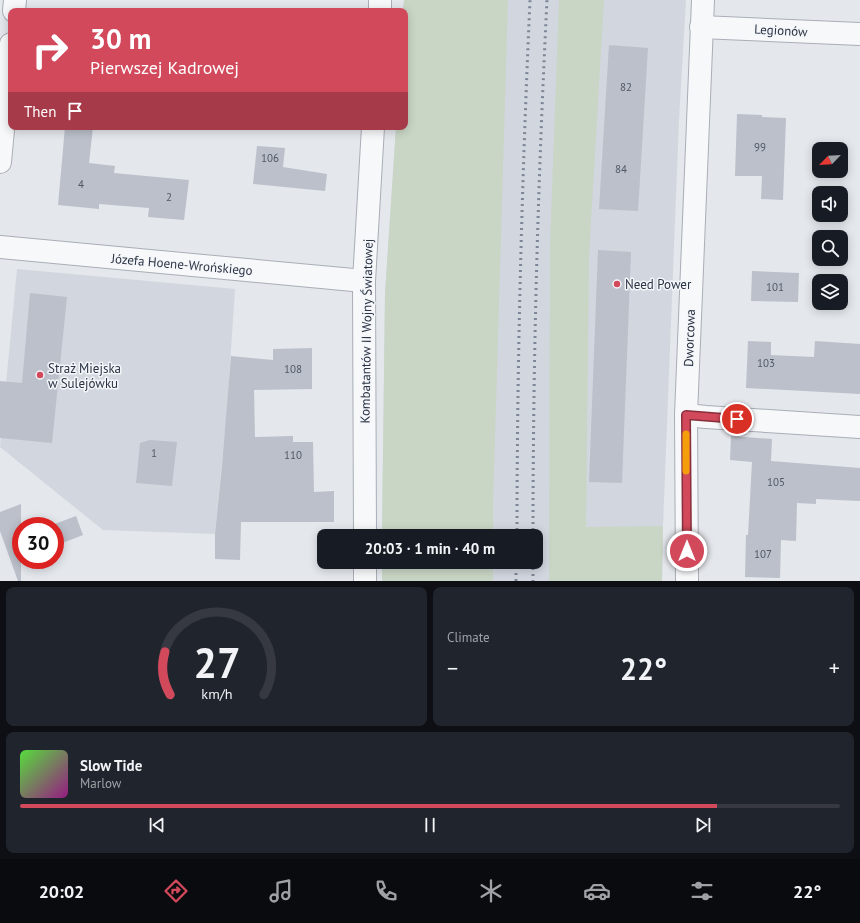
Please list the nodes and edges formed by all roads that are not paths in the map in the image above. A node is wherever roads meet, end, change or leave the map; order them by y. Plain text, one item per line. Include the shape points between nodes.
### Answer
1 (703, 0) edge
2 (701, 27) junction
3 (860, 34) edge
4 (8, 76) edge
5 (373, 130) edge
6 (0, 162) edge
7 (0, 247) edge
8 (364, 281) junction
9 (686, 415) junction
10 (860, 427) edge
11 (365, 529) edge
12 (365, 569) edge
13 (365, 581) edge
14 (687, 581) edge

1 - 2 street, Dworcowa
2 - 3 street, Legionów
2 - 9 street, Dworcowa
4 - 6 street
5 - 8 street, Kombatantów II Wojny Światowej
7 - 8 street, Józefa Hoene-Wrońskiego
8 - 11 street, Kombatantów II Wojny Światowej
9 - 10 street
9 - 14 street, Dworcowa
12 - 13 street

